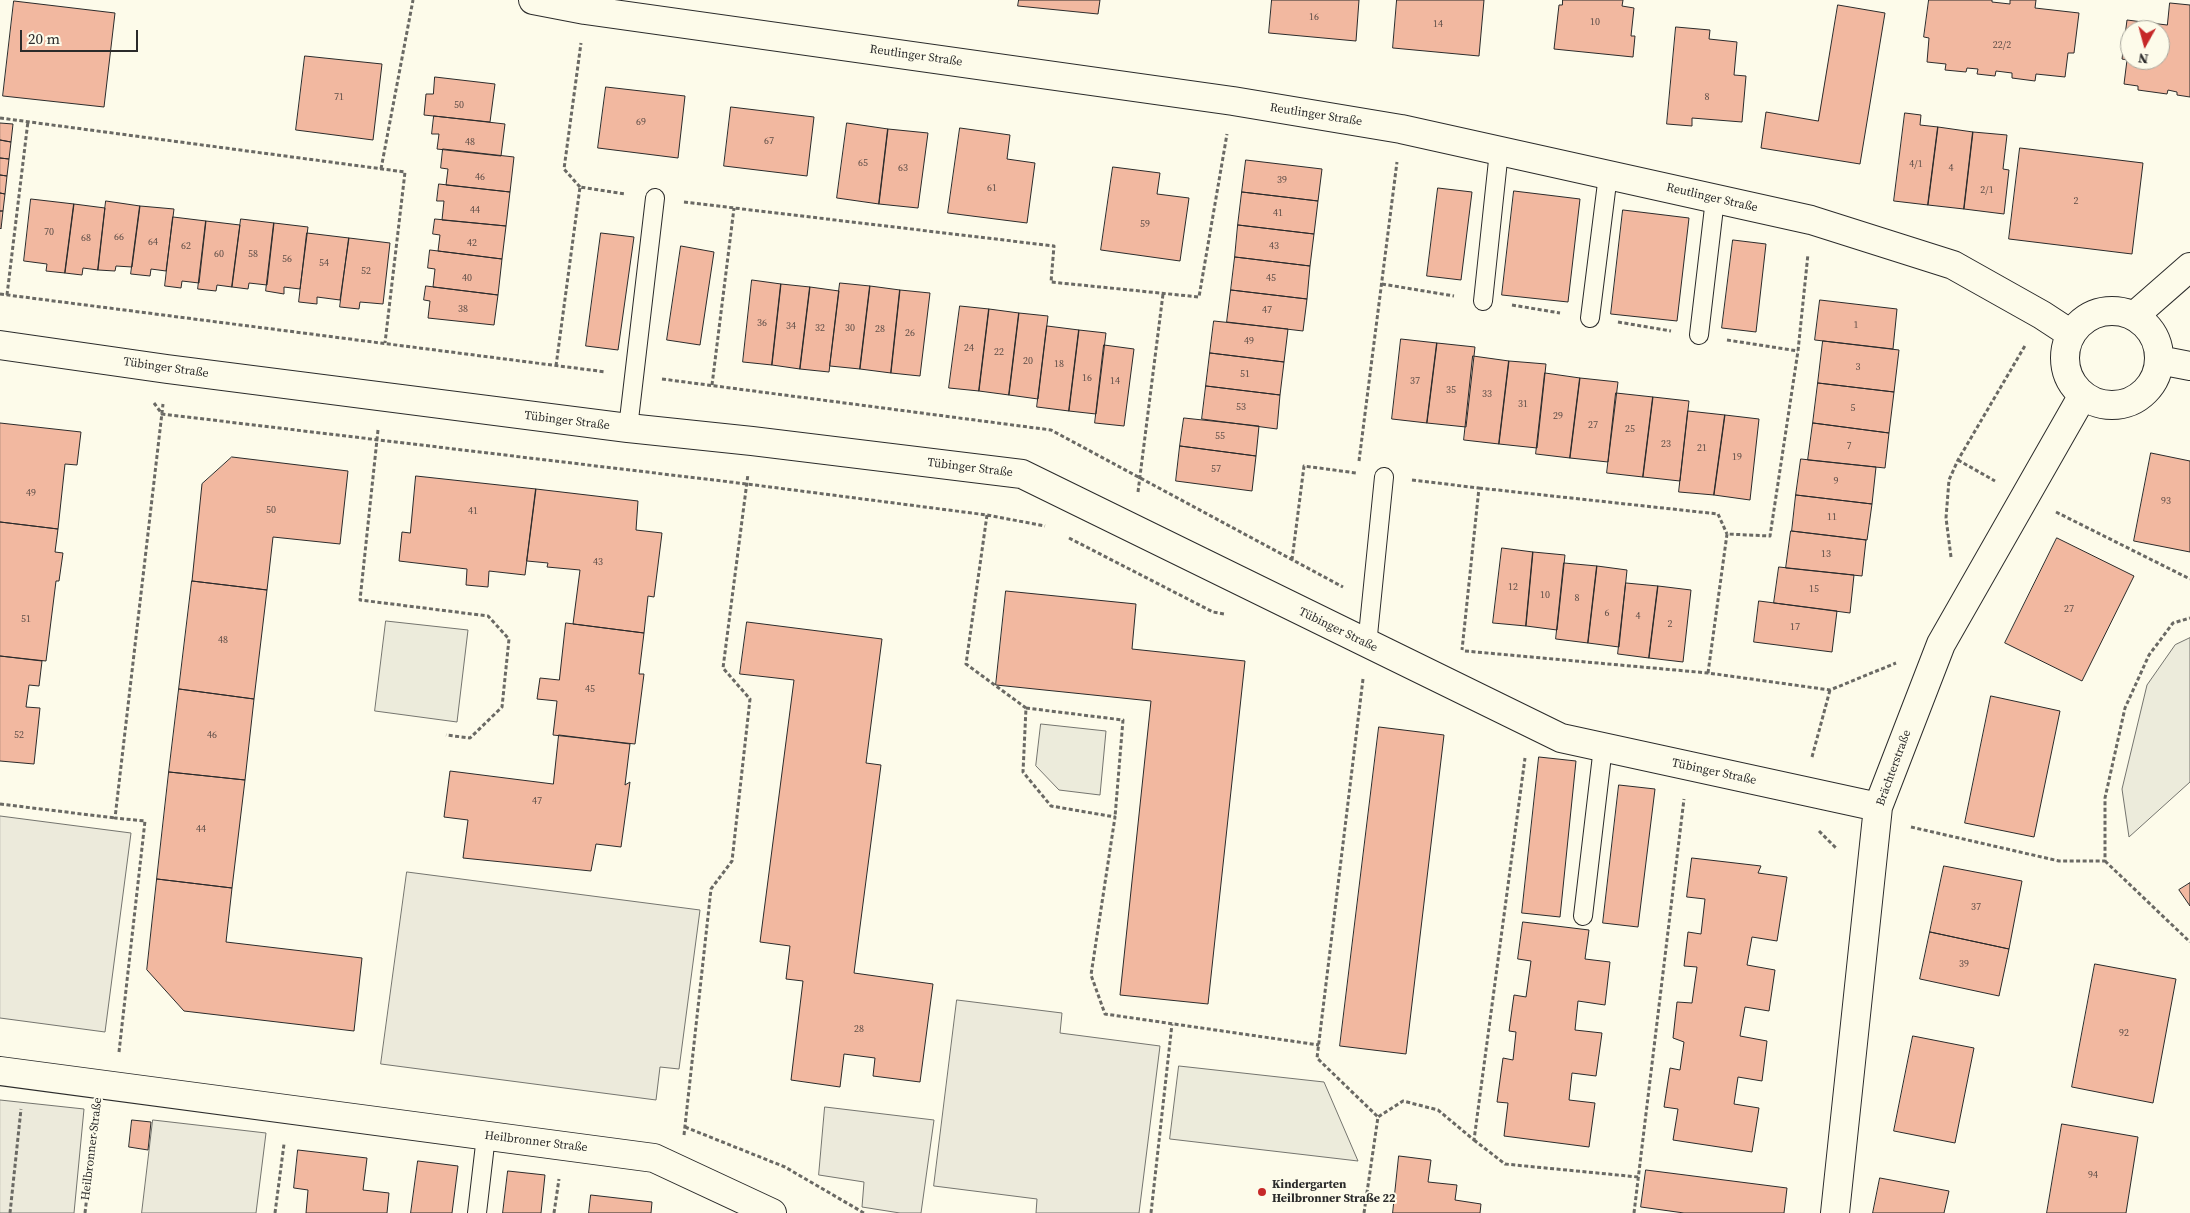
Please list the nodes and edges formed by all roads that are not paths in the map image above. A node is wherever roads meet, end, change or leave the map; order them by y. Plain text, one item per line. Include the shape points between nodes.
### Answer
1 (533, 0) edge
2 (1499, 151) junction
3 (1608, 175) junction
4 (655, 198) road end
5 (1715, 199) junction
6 (2190, 267) edge
7 (1483, 301) dead end
8 (2134, 316) junction
9 (1590, 318) dead end
10 (2071, 334) junction
11 (1699, 335) dead end
12 (0, 345) edge
13 (2159, 360) junction
14 (2190, 366) edge
15 (2083, 395) junction
16 (628, 428) junction
17 (1384, 476) dead end
18 (1367, 645) junction
19 (1602, 747) junction
20 (1878, 807) junction
21 (1583, 916) dead end
22 (0, 1071) edge
23 (486, 1136) junction
24 (477, 1213) edge
25 (772, 1213) edge
26 (1835, 1213) edge

1 - 2 street, Reutlinger Straße via 1233,101 1401,129
2 - 3 street, Reutlinger Straße
2 - 7 lane
3 - 5 street, Reutlinger Straße
3 - 9 lane
4 - 16 lane
5 - 10 street, Reutlinger Straße via 1811,220 1953,265
5 - 11 lane
6 - 8 street
8 - 10 street via 2121,311 2093,314 2080,322
8 - 13 street via 2153,334
10 - 15 street via 2064,360 2073,385
12 - 16 street, Tübinger Straße
13 - 14 street
13 - 15 street via 2149,387 2125,403 2110,405
15 - 20 street, Brächterstraße via 1941,644
16 - 18 street, Tübinger Straße via 1022,474
17 - 18 lane
18 - 19 street, Tübinger Straße via 1561,738
19 - 20 street, Tübinger Straße
19 - 21 lane
20 - 26 street, Brächterstraße
22 - 23 street, Heilbronner Straße
23 - 24 lane
23 - 25 street, Heilbronner Straße via 654,1158

